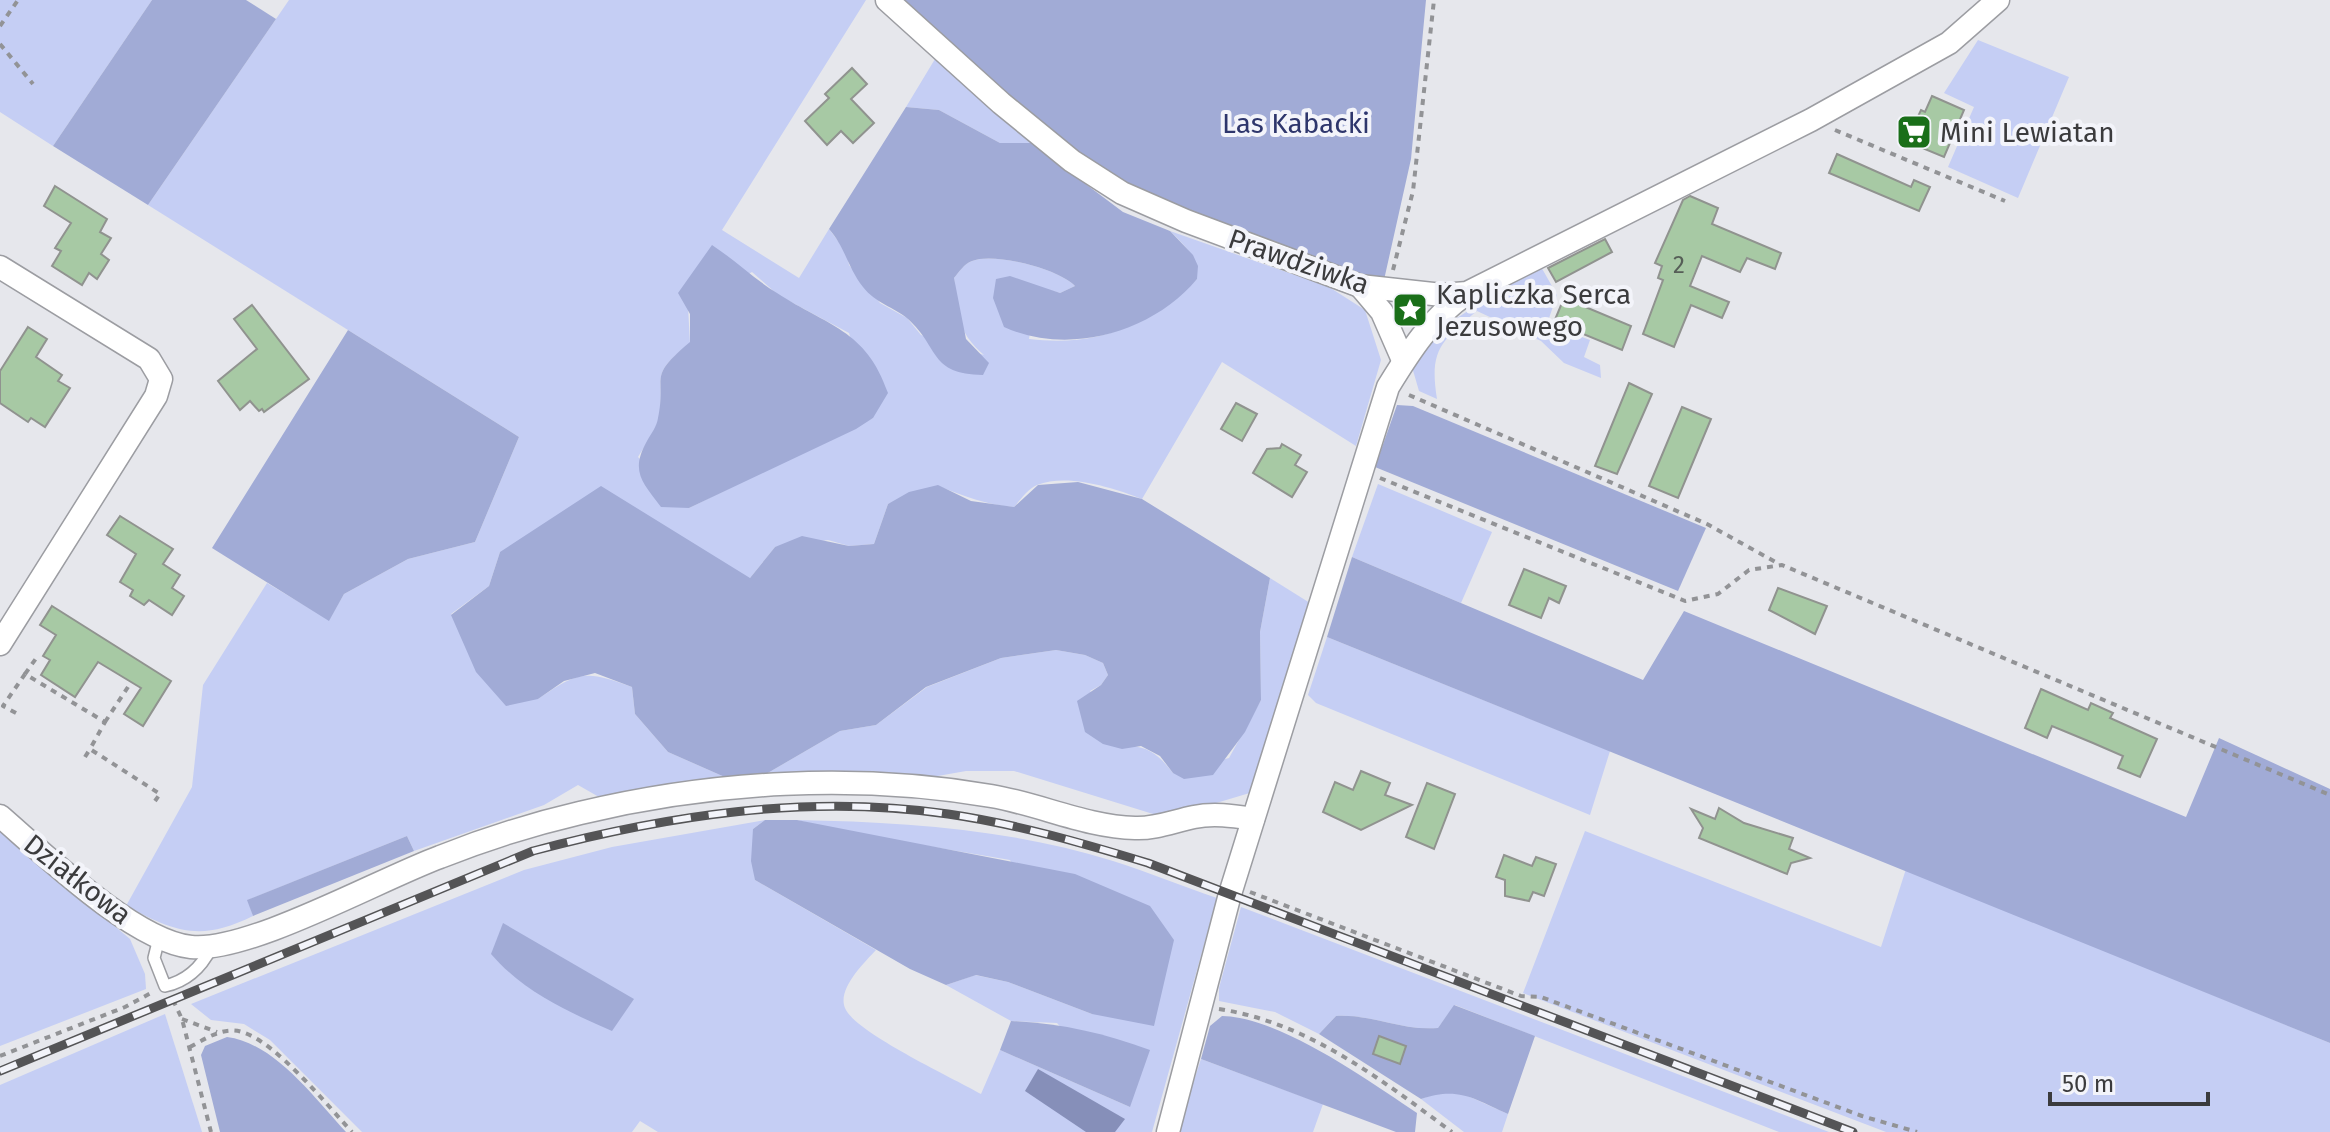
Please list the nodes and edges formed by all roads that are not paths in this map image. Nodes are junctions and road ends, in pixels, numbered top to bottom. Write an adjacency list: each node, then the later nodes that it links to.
1 (887, 0): 4 (street, Prawdziwka)
2 (1998, 0): 5 (street, Prawdziwka)
3 (0, 267): 7 (street)
4 (1360, 286): 5 (street, Prawdziwka); 6 (street)
5 (1467, 293): 6 (street)
6 (1403, 360): 9 (street)
7 (0, 644)
8 (0, 816): 10 (street, Działkowa)
9 (1253, 819): 11 (street); 12 (street)
10 (159, 938): 11 (street, Działkowa); 11 (lane)
11 (211, 948)
12 (1168, 1132)

